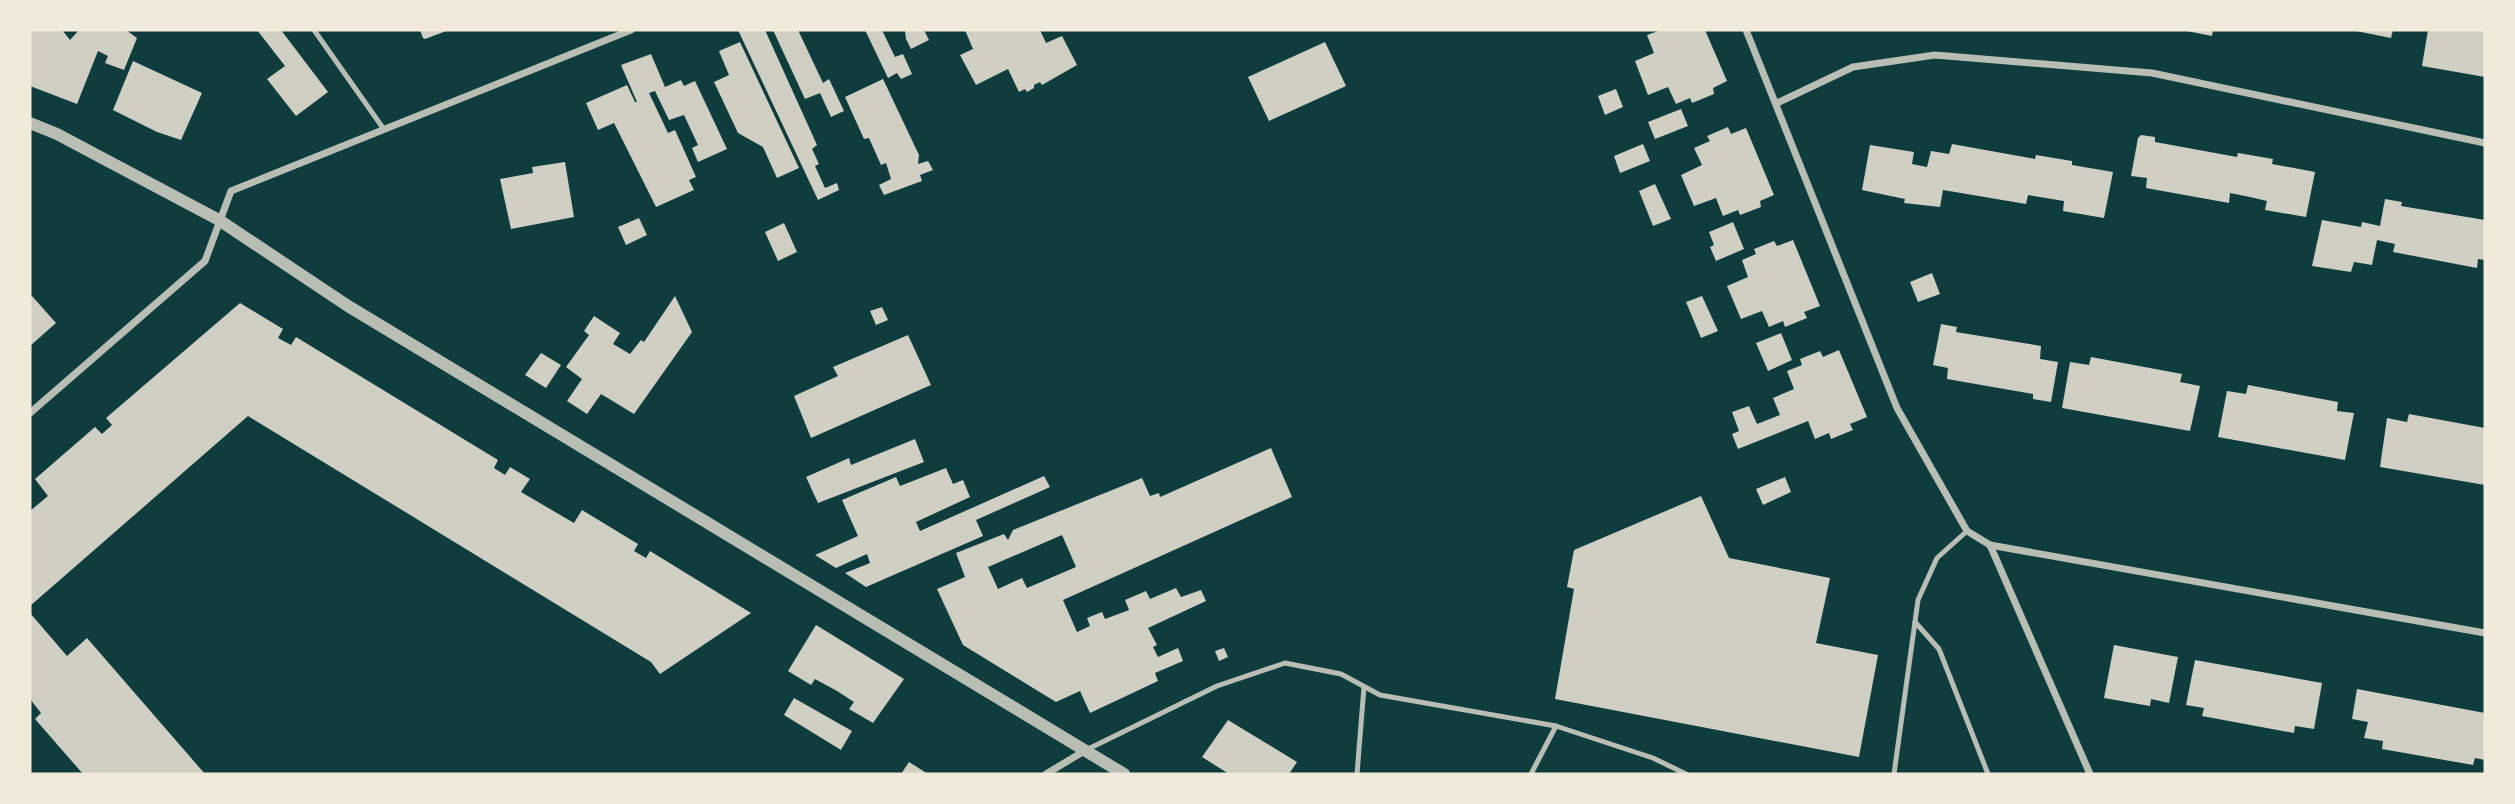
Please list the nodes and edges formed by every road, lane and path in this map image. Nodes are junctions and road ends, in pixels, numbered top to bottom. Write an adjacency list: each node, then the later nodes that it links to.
1 (314, 30): 6 (lane)
2 (631, 30): 6 (street)
3 (1746, 30): 4 (street)
4 (1777, 103): 7 (street); 10 (street)
5 (30, 123): 8 (street)
6 (383, 128): 8 (street)
7 (2485, 143)
8 (219, 220): 9 (street); 16 (street)
9 (30, 413)
10 (1967, 531): 11 (street); 12 (lane)
11 (1990, 545): 13 (street); 24 (street)
12 (1915, 622): 22 (lane); 23 (lane)
13 (2485, 633)
14 (1364, 687): 15 (lane); 16 (lane); 19 (lane)
15 (1556, 726): 20 (lane); 21 (lane)
16 (1086, 750): 17 (street); 18 (street)
17 (1046, 774)
18 (1124, 774)
19 (1357, 774)
20 (1531, 774)
21 (1686, 774)
22 (1894, 774)
23 (1988, 774)
24 (2090, 774)

